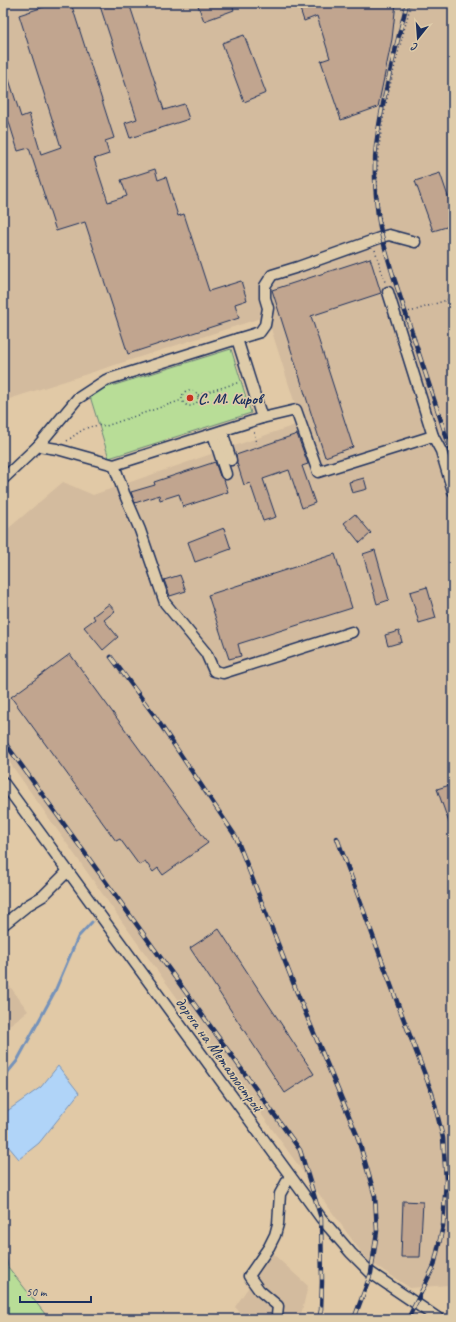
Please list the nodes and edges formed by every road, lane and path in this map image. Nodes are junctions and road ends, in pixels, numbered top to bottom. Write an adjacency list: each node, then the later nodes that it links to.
1 (411, 3): 2 (path)
2 (385, 236): 3 (street); 4 (street)
3 (371, 241): 5 (path); 8 (street)
4 (415, 242)
5 (388, 292): 7 (street)
6 (453, 298): 7 (path)
7 (393, 310): 15 (street)
8 (237, 339): 9 (street); 17 (street)
9 (250, 379): 10 (path); 12 (street)
10 (198, 395): 11 (path); 11 (path)
11 (182, 400): 18 (path)
12 (262, 418): 13 (street); 15 (street)
13 (251, 422): 14 (street); 16 (path)
14 (218, 432): 19 (street); 20 (street); 21 (street)
15 (433, 436): 23 (street)
16 (256, 444)
17 (38, 446): 18 (street); 22 (street)
18 (58, 449): 20 (street)
19 (231, 460)
20 (114, 466): 24 (street)
21 (226, 474)
22 (3, 479)
23 (453, 491)
24 (352, 632)
25 (3, 782): 26 (street, дорога на Металлострой)
26 (68, 872): 27 (street); 28 (street, дорога на Металлострой)
27 (3, 925)
28 (290, 1176): 29 (street); 30 (street, дорога на Металлострой)
29 (277, 1315)
30 (439, 1319)

